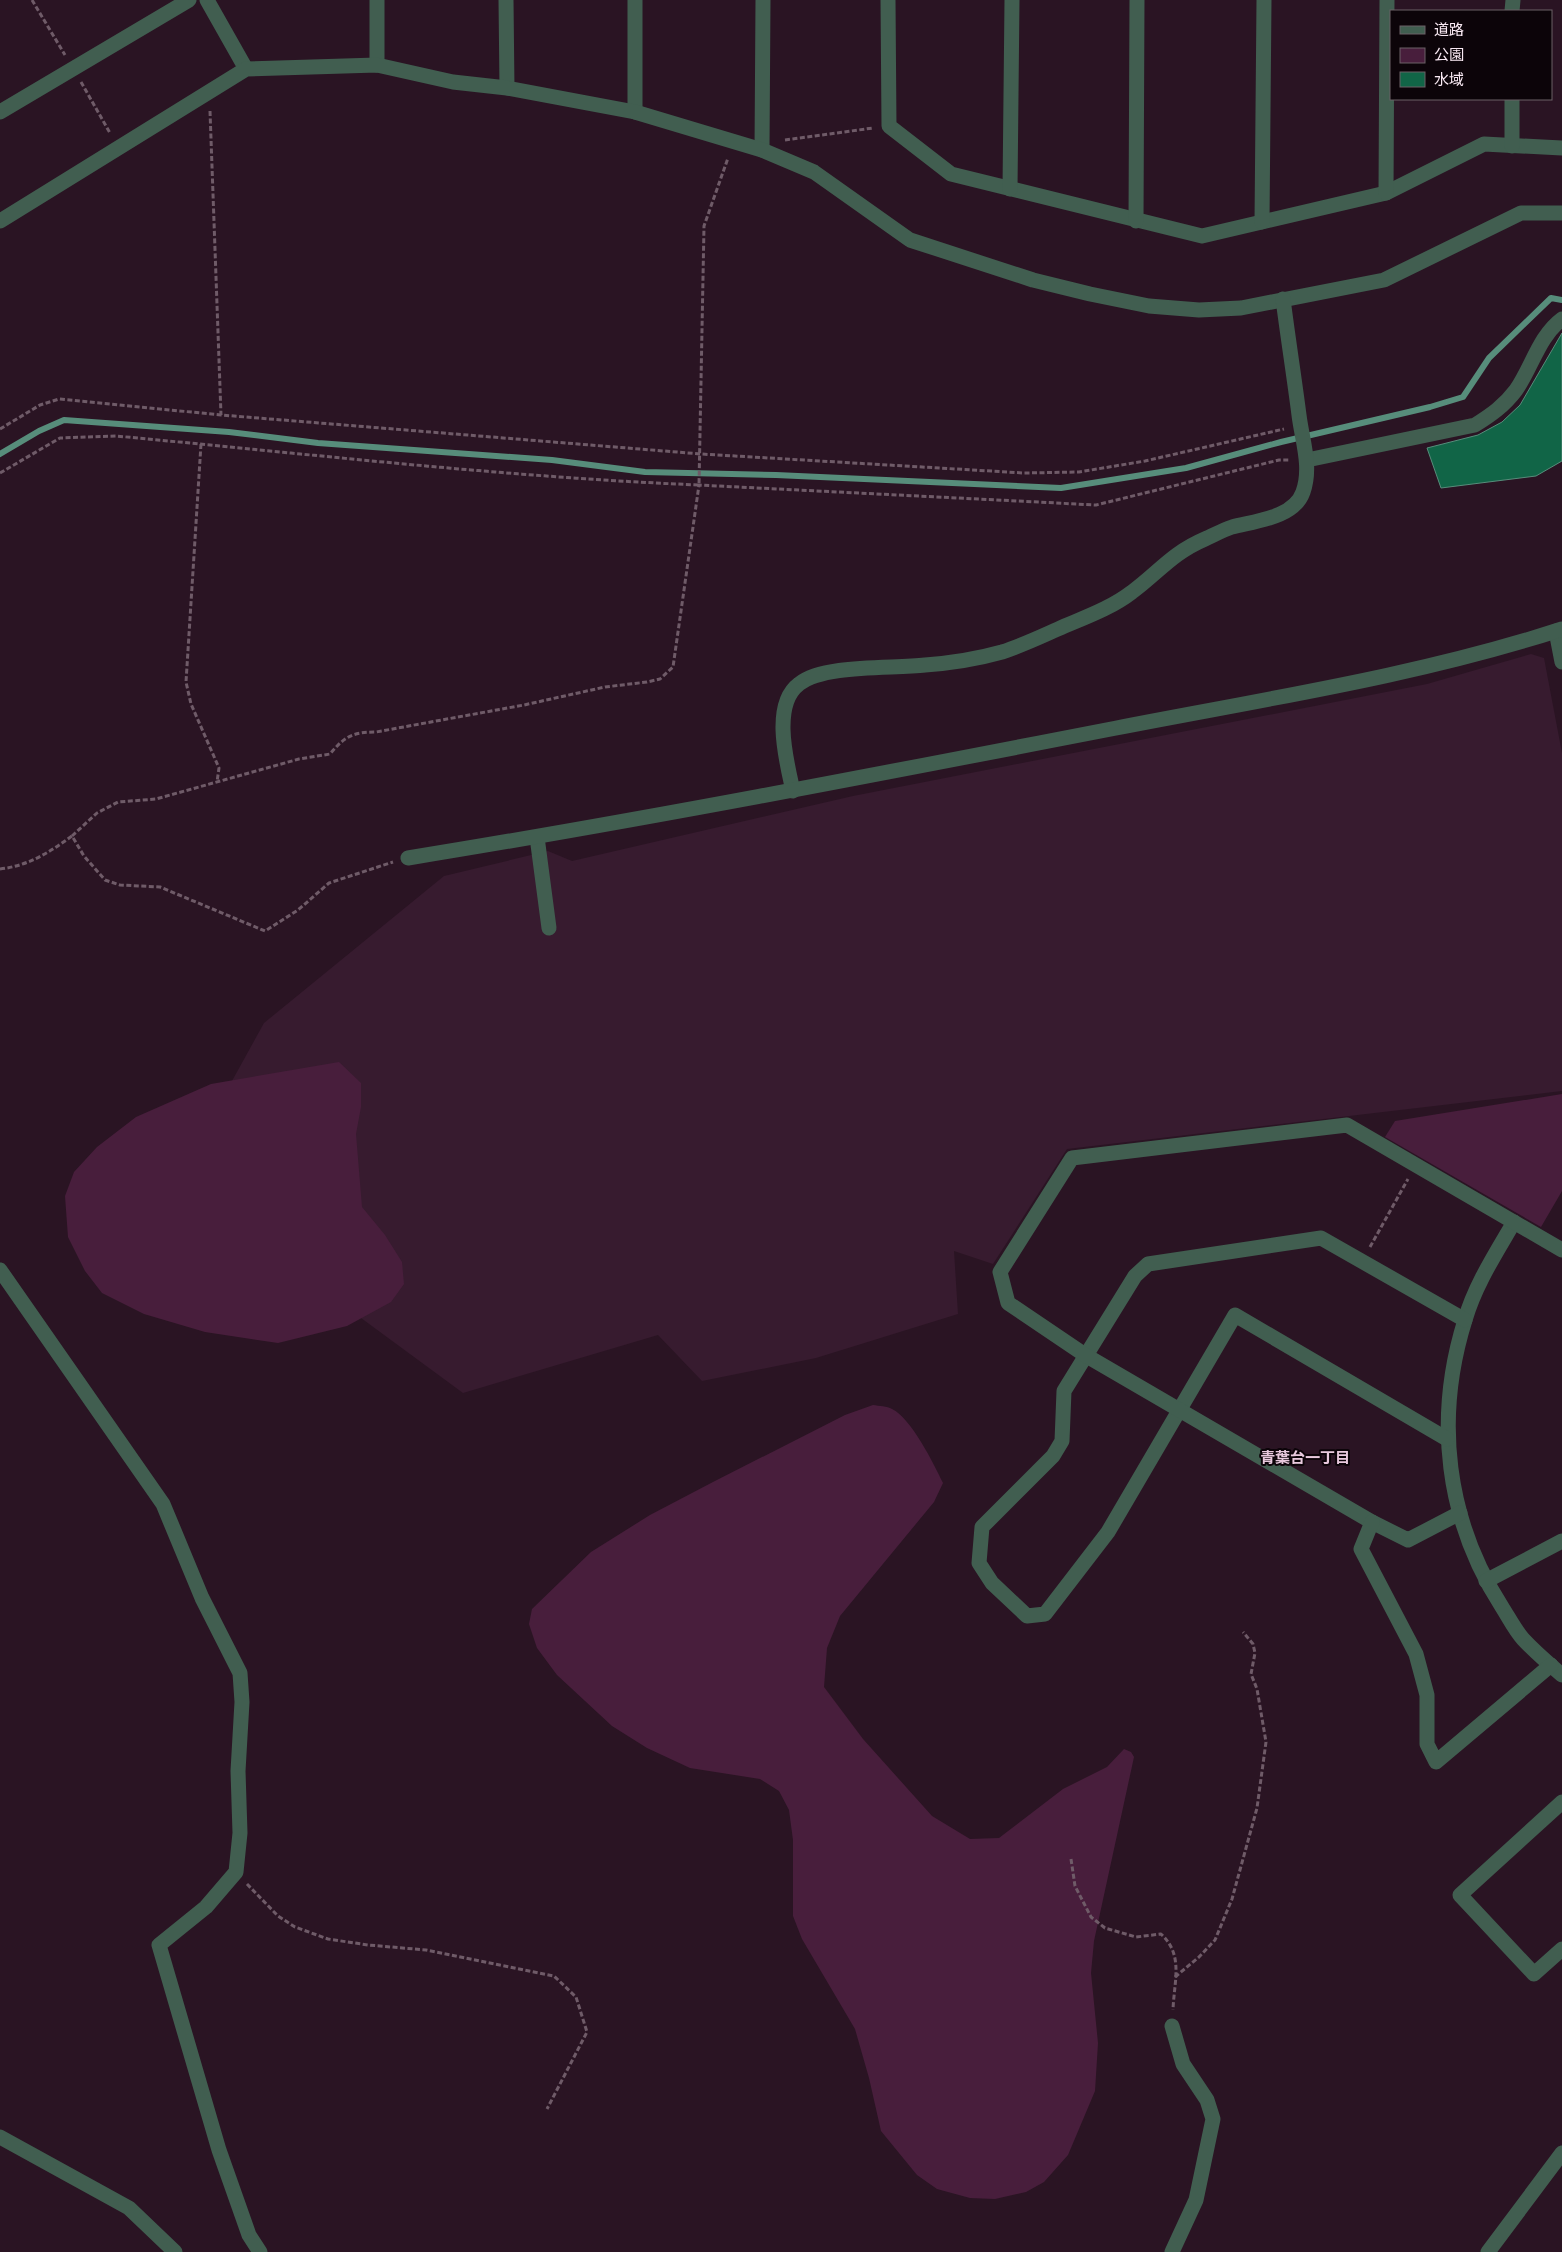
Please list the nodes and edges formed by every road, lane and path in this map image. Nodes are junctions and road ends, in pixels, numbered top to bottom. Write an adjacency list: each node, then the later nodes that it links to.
1 (188, 0): 17 (street)
2 (207, 0): 13 (street)
3 (378, 0): 12 (street)
4 (506, 0): 14 (street)
5 (635, 0): 18 (street)
6 (763, 0): 23 (street)
7 (888, 0): 19 (street)
8 (1012, 0): 24 (street)
9 (1137, 0): 28 (street)
10 (1264, 0): 29 (street)
11 (1387, 0): 25 (street)
12 (377, 65): 13 (street); 14 (street)
13 (246, 69): 15 (street)
14 (507, 88): 18 (street)
15 (204, 93): 27 (street); 32 (path)
16 (1512, 100): 21 (street)
17 (0, 112)
18 (635, 112): 20 (street)
19 (889, 126): 23 (path); 24 (street)
20 (734, 142): 23 (street); 36 (path)
21 (1512, 146): 22 (street); 25 (street)
22 (1562, 148)
23 (762, 150): 30 (street)
24 (1010, 189): 28 (street)
25 (1386, 194): 29 (street)
26 (1562, 213): 30 (street)
27 (0, 220)
28 (1136, 221): 29 (street)
29 (1262, 222)
30 (1283, 299): 33 (street)
31 (1562, 319): 37 (street)
32 (221, 415): 34 (path); 36 (path)
33 (1300, 425): 36 (path); 37 (street)
34 (0, 429)
35 (201, 444): 38 (path); 39 (path); 42 (path)
36 (701, 454): 39 (path)
37 (1307, 460): 39 (path); 43 (street)
38 (0, 473)
39 (699, 485): 42 (path)
40 (1559, 630): 41 (street); 43 (street)
41 (1562, 662)
42 (216, 782): 44 (path)
43 (793, 791): 45 (street)
44 (72, 836): 46 (path); 47 (path)
45 (538, 837): 46 (street); 48 (street)
46 (408, 858)
47 (0, 869)
48 (549, 928)
49 (1416, 1165): 50 (street); 52 (path); 55 (street)
50 (1514, 1222): 51 (street); 54 (street)
51 (1562, 1250)
52 (1362, 1261): 54 (street); 55 (street)
53 (0, 1270): 66 (street)
54 (1465, 1320): 57 (street)
55 (1085, 1355): 56 (street); 56 (street)
56 (1180, 1410): 57 (street); 59 (street)
57 (1447, 1439): 58 (street)
58 (1460, 1513): 59 (street); 61 (street)
59 (1372, 1522): 63 (street)
60 (1562, 1541): 61 (street)
61 (1486, 1581): 63 (street)
62 (1243, 1632): 68 (path)
63 (1556, 1670)
64 (1562, 1802): 67 (street)
65 (1071, 1859): 68 (path)
66 (236, 1872): 70 (path); 74 (street)
67 (1562, 1949)
68 (1175, 1977): 69 (path)
69 (1172, 2026): 75 (street)
70 (547, 2109)
71 (0, 2137): 73 (street)
72 (1562, 2153): 76 (street)
73 (175, 2252)
74 (260, 2252)
75 (1172, 2252)
76 (1488, 2252)

